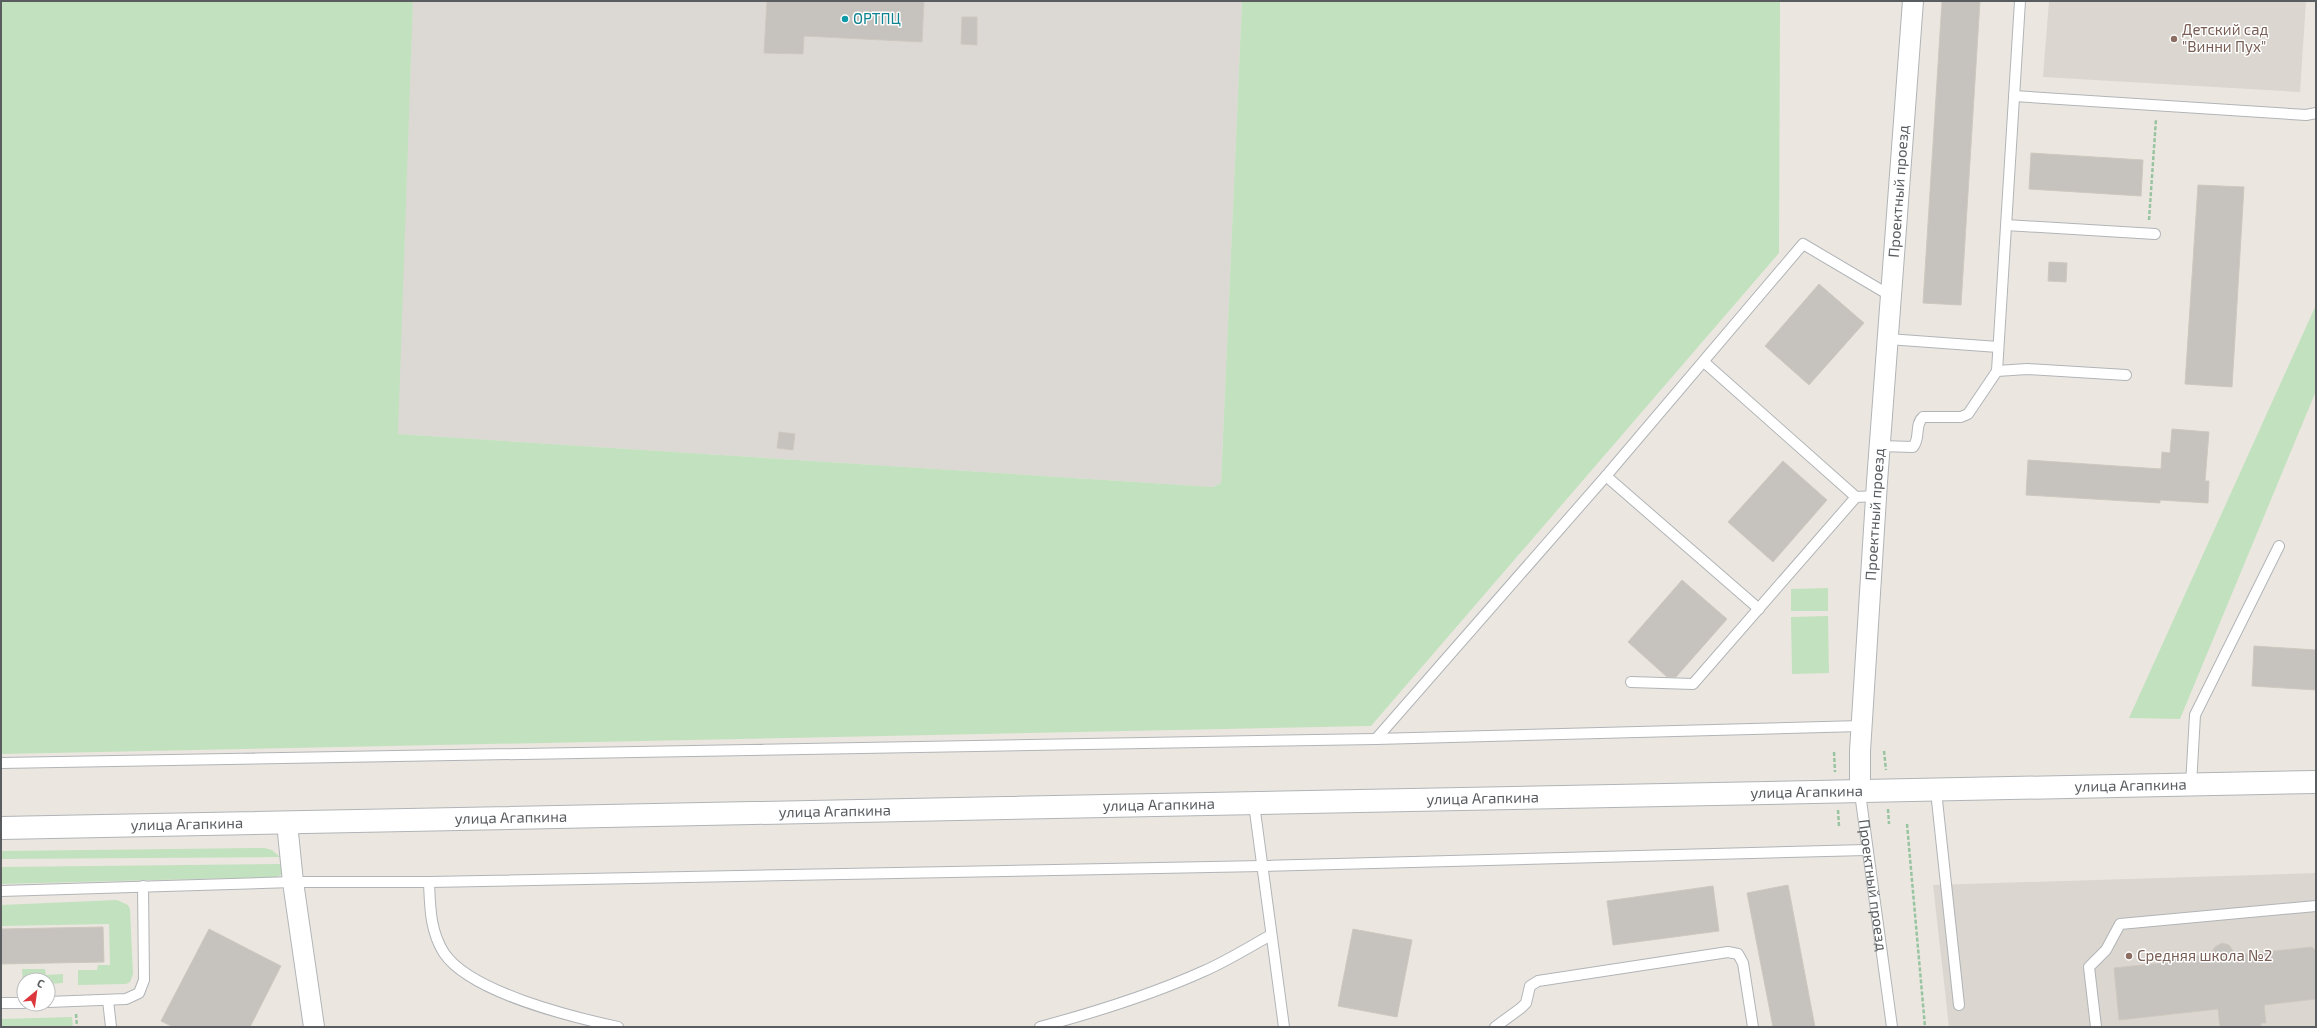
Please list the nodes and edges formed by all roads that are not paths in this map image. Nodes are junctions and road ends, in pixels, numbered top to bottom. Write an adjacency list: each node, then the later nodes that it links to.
1 (1913, 1): 7 (street, Проектный проезд)
2 (2020, 1): 3 (lane)
3 (2014, 96): 4 (lane); 5 (lane)
4 (2316, 113)
5 (2006, 225): 6 (lane); 9 (lane)
6 (2152, 234)
7 (1891, 296): 8 (street, Проектный проезд); 10 (lane)
8 (1888, 340): 9 (lane); 13 (street, Проектный проезд)
9 (1998, 347): 11 (lane)
10 (1704, 362): 14 (lane); 16 (lane)
11 (1997, 372): 12 (lane); 13 (lane)
12 (2126, 375)
13 (1880, 446): 15 (street, Проектный проезд)
14 (1606, 476): 18 (lane); 21 (lane)
15 (1876, 496): 16 (lane); 20 (street, Проектный проезд)
16 (1856, 497): 18 (lane)
17 (2279, 546): 24 (lane)
18 (1759, 609): 19 (lane)
19 (1631, 682)
20 (1862, 726): 21 (lane); 26 (street, Проектный проезд)
21 (1376, 739): 22 (lane)
22 (1, 763)
23 (2316, 782): 24 (main road, улица Агапкина)
24 (2191, 784): 25 (main road, улица Агапкина)
25 (1936, 791): 26 (main road, улица Агапкина); 42 (lane)
26 (1860, 793): 27 (main road, улица Агапкина); 30 (lane, Проектный проезд)
27 (1254, 804): 28 (main road, улица Агапкина); 31 (lane)
28 (287, 823): 29 (main road, улица Агапкина); 32 (street)
29 (1, 828)
30 (1866, 850): 31 (lane); 50 (lane, Проектный проезд)
31 (1262, 866): 33 (lane); 37 (lane)
32 (293, 882): 33 (lane); 34 (lane); 44 (street)
33 (429, 882): 45 (lane)
34 (143, 886): 35 (lane); 38 (lane)
35 (1, 891)
36 (2316, 906): 51 (lane)
37 (1271, 935): 46 (lane); 47 (lane)
38 (108, 1000): 39 (lane); 43 (lane)
39 (56, 1002)
40 (16, 1003): 41 (lane)
41 (1, 1004)
42 (1959, 1005)
43 (111, 1027)
44 (314, 1027)
45 (618, 1027)
46 (1040, 1027)
47 (1284, 1027)
48 (1495, 1027): 49 (lane)
49 (1753, 1027)
50 (1892, 1027)
51 (2096, 1027)

